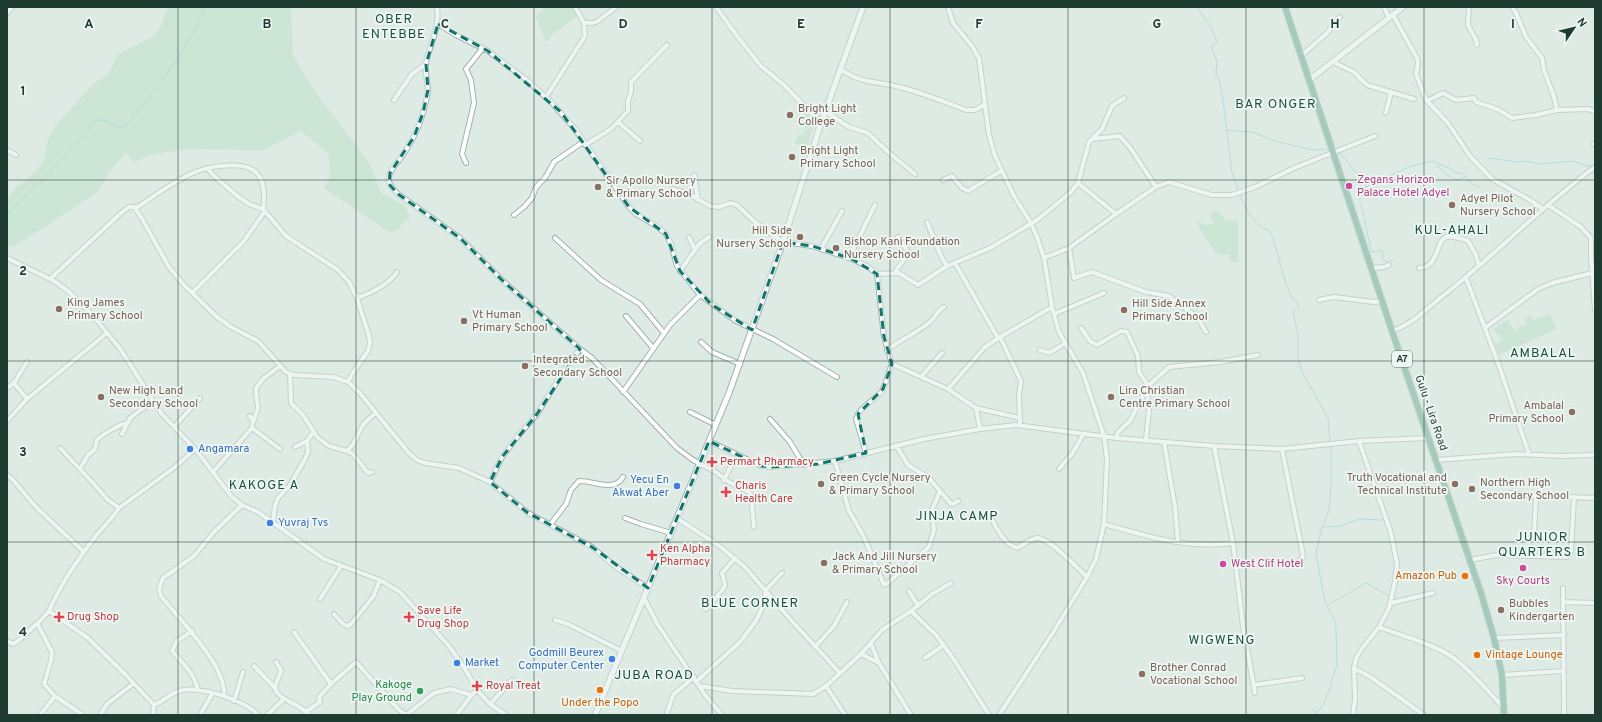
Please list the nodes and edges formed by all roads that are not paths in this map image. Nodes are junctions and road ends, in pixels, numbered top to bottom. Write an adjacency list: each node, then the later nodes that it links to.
1 (12, 7): 13 (street)
2 (437, 7): 17 (street)
3 (575, 7): 16 (street)
4 (616, 7): 16 (street)
5 (716, 7): 38 (street)
6 (863, 7): 24 (street)
7 (948, 7): 32 (street)
8 (1285, 7): 21 (main road, Gulu - Lira Road / A7)
9 (1384, 7): 15 (street)
10 (1403, 7): 15 (street)
11 (1469, 7): 19 (street)
12 (1512, 7): 33 (street)
13 (7, 13)
14 (1340, 16): 21 (street)
15 (1391, 16): 22 (street); 31 (street)
16 (584, 23): 27 (street)
17 (438, 24): 20 (street); 23 (street)
18 (667, 45): 37 (street)
19 (1477, 45)
20 (483, 48): 27 (street); 46 (street)
21 (1300, 56): 25 (main road, Gulu - Lira Road / A7)
22 (1333, 62): 25 (street); 26 (street)
23 (426, 64): 30 (street); 114 (street)
24 (840, 69): 32 (street); 34 (street)
25 (1309, 80): 44 (main road, Gulu - Lira Road / A7)
26 (1391, 92): 29 (street); 36 (street)
27 (546, 97): 42 (street)
28 (1124, 98): 40 (street)
29 (1414, 99)
30 (394, 100)
31 (1427, 101): 33 (street); 60 (street)
32 (984, 105): 49 (street)
33 (1557, 110): 35 (street)
34 (826, 112): 38 (street); 50 (street)
35 (1595, 112)
36 (1386, 114)
37 (618, 122): 41 (street); 42 (street)
38 (821, 123): 72 (street)
39 (1375, 136): 44 (street)
40 (1092, 139): 53 (street); 54 (street)
41 (640, 141)
42 (584, 144): 63 (street); 85 (street)
43 (7, 150): 45 (street)
44 (1333, 153): 54 (street); 83 (main road, Gulu - Lira Road / A7)
45 (16, 155)
46 (466, 163)
47 (1595, 167): 58 (street)
48 (207, 168): 59 (street); 61 (street); 61 (street)
49 (1001, 172): 52 (street); 66 (street)
50 (915, 174)
51 (694, 175): 56 (street)
52 (943, 180)
53 (1078, 183): 64 (street); 66 (street)
54 (1156, 187): 64 (street)
55 (672, 189): 56 (street)
56 (698, 200): 72 (street)
57 (876, 205): 77 (street)
58 (1548, 205): 60 (street); 71 (street)
59 (136, 208): 91 (street); 92 (street)
60 (1543, 209): 82 (street)
61 (264, 210): 92 (street); 95 (street)
62 (842, 211): 74 (street)
63 (514, 214)
64 (1116, 214): 73 (street)
65 (927, 222): 80 (street)
66 (1031, 223): 78 (street); 79 (street)
67 (709, 237): 75 (street)
68 (898, 237): 87 (street)
69 (555, 238): 109 (street)
70 (689, 238): 75 (street)
71 (1593, 239): 88 (street)
72 (783, 242): 74 (street); 105 (street)
73 (1069, 248): 78 (street); 107 (street)
74 (821, 249): 77 (street)
75 (695, 250): 85 (street)
76 (7, 258): 91 (street)
77 (849, 258): 89 (street)
78 (1044, 258): 99 (street)
79 (955, 263): 80 (street); 110 (street)
80 (947, 266): 87 (street)
81 (1388, 266): 83 (street)
82 (1479, 266): 84 (street); 90 (street)
83 (1372, 268): 97 (main road, Gulu - Lira Road / A7)
84 (1419, 268)
85 (680, 271): 94 (street)
86 (397, 272): 95 (street)
87 (894, 272): 89 (street)
88 (1592, 273): 100 (street); 104 (street)
89 (877, 274): 115 (street)
90 (1466, 278): 104 (street); 106 (street)
91 (50, 279): 108 (street)
92 (192, 293): 122 (street)
93 (1104, 293): 101 (street)
94 (700, 296): 105 (street); 109 (street)
95 (357, 298): 126 (street)
96 (1319, 300): 97 (street)
97 (1382, 301): 106 (main road, Gulu - Lira Road / A7)
98 (944, 307): 115 (street)
99 (1052, 307): 101 (street); 110 (street)
100 (1595, 309)
101 (1054, 314): 112 (street)
102 (626, 316): 113 (street)
103 (1081, 328): 129 (street)
104 (1485, 328): 171 (street)
105 (752, 330): 120 (street); 124 (street)
106 (1392, 331): 154 (main road, Gulu - Lira Road / A7)
107 (1206, 332)
108 (107, 333): 133 (street); 134 (street)
109 (664, 333): 113 (street)
110 (999, 337): 130 (street); 139 (street)
111 (700, 342): 120 (street)
112 (1066, 343): 116 (street); 152 (street)
113 (653, 348): 131 (street)
114 (580, 349): 131 (street); 185 (street)
115 (887, 350): 121 (street)
116 (1040, 350)
117 (942, 353): 125 (street)
118 (1258, 355): 129 (street)
119 (27, 362): 127 (street)
120 (740, 364): 144 (street)
121 (892, 364): 125 (street); 169 (street)
122 (280, 366): 123 (street); 142 (street)
123 (290, 374): 126 (street); 149 (street)
124 (837, 377)
125 (921, 377): 130 (street)
126 (348, 382): 137 (street)
127 (14, 383): 128 (street); 133 (street)
128 (7, 388)
129 (1148, 388): 153 (street); 155 (street)
130 (948, 389): 135 (street)
131 (623, 392): 175 (street)
132 (200, 398): 146 (street)
133 (27, 399): 141 (street)
134 (153, 401): 143 (street); 146 (street)
135 (976, 408): 139 (street); 148 (street)
136 (690, 412): 144 (street)
137 (376, 413): 161 (street); 185 (street)
138 (250, 416): 142 (street)
139 (1020, 418): 145 (street)
140 (770, 419): 176 (street)
141 (7, 421)
142 (253, 422): 147 (street)
143 (128, 423): 150 (street); 178 (street)
144 (716, 425): 157 (street)
145 (1020, 426): 148 (street); 151 (street)
146 (174, 427): 165 (street)
147 (252, 428): 166 (street); 180 (street)
148 (980, 429): 160 (street)
149 (313, 433): 156 (street); 168 (street)
150 (122, 434)
151 (1083, 435): 152 (street); 179 (street)
152 (1104, 436): 153 (street); 198 (street)
153 (1116, 438): 155 (street)
154 (1429, 438): 158 (street); 173 (main road, Gulu - Lira Road / A7)
155 (1146, 440): 159 (street)
156 (307, 441): 163 (street); 197 (street)
157 (709, 441): 175 (street); 176 (street)
158 (1359, 441): 167 (street); 223 (street)
159 (1164, 442): 162 (street); 203 (street)
160 (896, 445): 169 (street); 186 (street)
161 (354, 446): 168 (street); 170 (street)
162 (1214, 446): 167 (street); 204 (street)
163 (295, 447)
164 (60, 448): 178 (street)
165 (195, 449): 180 (street); 193 (street)
166 (280, 449)
167 (1282, 449): 209 (street)
168 (347, 451): 170 (street)
169 (866, 453): 174 (street)
170 (353, 454): 181 (street)
171 (1529, 454): 172 (street); 173 (street)
172 (1595, 455)
173 (1436, 460): 207 (main road, Gulu - Lira Road / A7)
174 (835, 461): 176 (street); 186 (street)
175 (700, 464): 184 (street); 195 (street)
176 (804, 465)
177 (731, 466): 184 (street)
178 (80, 469): 193 (street)
179 (1059, 469)
180 (213, 472): 192 (street)
181 (372, 472)
182 (7, 474): 205 (street)
183 (623, 477): 199 (street)
184 (724, 480): 200 (street)
185 (490, 482): 199 (street)
186 (940, 491): 191 (street)
187 (1510, 493): 188 (street)
188 (1536, 496): 189 (street); 202 (street)
189 (1574, 497): 190 (street); 207 (street)
190 (1595, 498)
191 (958, 501)
192 (242, 505): 197 (street); 233 (street)
193 (119, 508): 205 (street)
194 (625, 518): 201 (street)
195 (678, 519): 201 (street); 206 (street)
196 (993, 521): 211 (street)
197 (273, 523): 208 (street)
198 (1104, 524): 203 (street); 211 (street)
199 (550, 525): 214 (street)
200 (754, 527)
201 (672, 533): 214 (street)
202 (1534, 534)
203 (1178, 542): 204 (street)
204 (1233, 543): 257 (street)
205 (84, 552): 227 (street)
206 (734, 558): 216 (street); 226 (street)
207 (1469, 560): 236 (main road, Gulu - Lira Road / A7)
208 (341, 566): 212 (street); 220 (street)
209 (1282, 566)
210 (782, 573): 216 (street)
211 (1087, 577): 290 (street)
212 (380, 580): 229 (street); 262 (street)
213 (952, 583): 225 (street)
214 (648, 588): 219 (street)
215 (1564, 588): 222 (street)
216 (766, 590): 240 (street); 253 (street)
217 (908, 591): 225 (street)
218 (1433, 593): 223 (street)
219 (644, 598): 241 (street); 253 (street)
220 (320, 599)
221 (847, 602): 240 (street)
222 (1564, 602): 224 (street); 235 (street)
223 (1391, 603): 232 (street)
224 (1595, 603)
225 (918, 606): 228 (street)
226 (706, 609)
227 (49, 611): 231 (street); 255 (street)
228 (911, 611): 238 (street); 239 (street)
229 (334, 614)
230 (555, 620): 241 (street)
231 (37, 623): 237 (street); 266 (street)
232 (1379, 627): 247 (street); 272 (street)
233 (192, 631): 261 (street); 267 (street)
234 (294, 632): 256 (street)
235 (1564, 635): 236 (street); 248 (street)
236 (1494, 638): 251 (main road, Gulu - Lira Road / A7)
237 (7, 641)
238 (871, 644): 242 (street); 245 (street)
239 (944, 645): 243 (street); 289 (street)
240 (816, 647): 250 (street)
241 (622, 651): 285 (street)
242 (861, 654): 245 (street); 250 (street)
243 (925, 658)
244 (276, 662): 260 (street)
245 (879, 663): 288 (street)
246 (254, 666): 260 (street)
247 (1354, 668): 291 (street); 292 (street)
248 (1563, 671): 251 (street); 293 (street)
249 (243, 672): 269 (street)
250 (840, 673): 259 (street)
251 (1502, 675): 272 (main road, Gulu - Lira Road / A7)
252 (1302, 678): 257 (street)
253 (695, 679): 258 (street); 274 (street)
254 (512, 680): 270 (street)
255 (133, 684): 271 (street); 277 (street)
256 (331, 684): 273 (street); 282 (street)
257 (1254, 685): 264 (street)
258 (700, 686): 259 (street); 286 (street)
259 (826, 686): 287 (street)
260 (275, 688): 268 (street)
261 (198, 690): 263 (street); 271 (street)
262 (477, 690): 265 (street); 270 (street)
263 (212, 694): 267 (street); 279 (street)
264 (1255, 694)
265 (471, 695): 282 (street); 283 (street)
266 (55, 696): 275 (street); 276 (street)
267 (224, 696): 269 (street)
268 (284, 699): 273 (street); 281 (street)
269 (234, 701): 280 (street)
270 (490, 704): 284 (street)
271 (154, 705): 278 (street)
272 (1504, 712)
273 (308, 713)
274 (667, 713)
275 (40, 715)
276 (83, 715)
277 (100, 715)
278 (153, 715)
279 (200, 715)
280 (258, 715)
281 (268, 715)
282 (406, 715)
283 (456, 715)
284 (506, 715)
285 (595, 715)
286 (722, 715)
287 (845, 715)
288 (912, 715)
289 (989, 715)
290 (999, 715)
291 (1353, 715)
292 (1424, 715)
293 (1564, 715)

